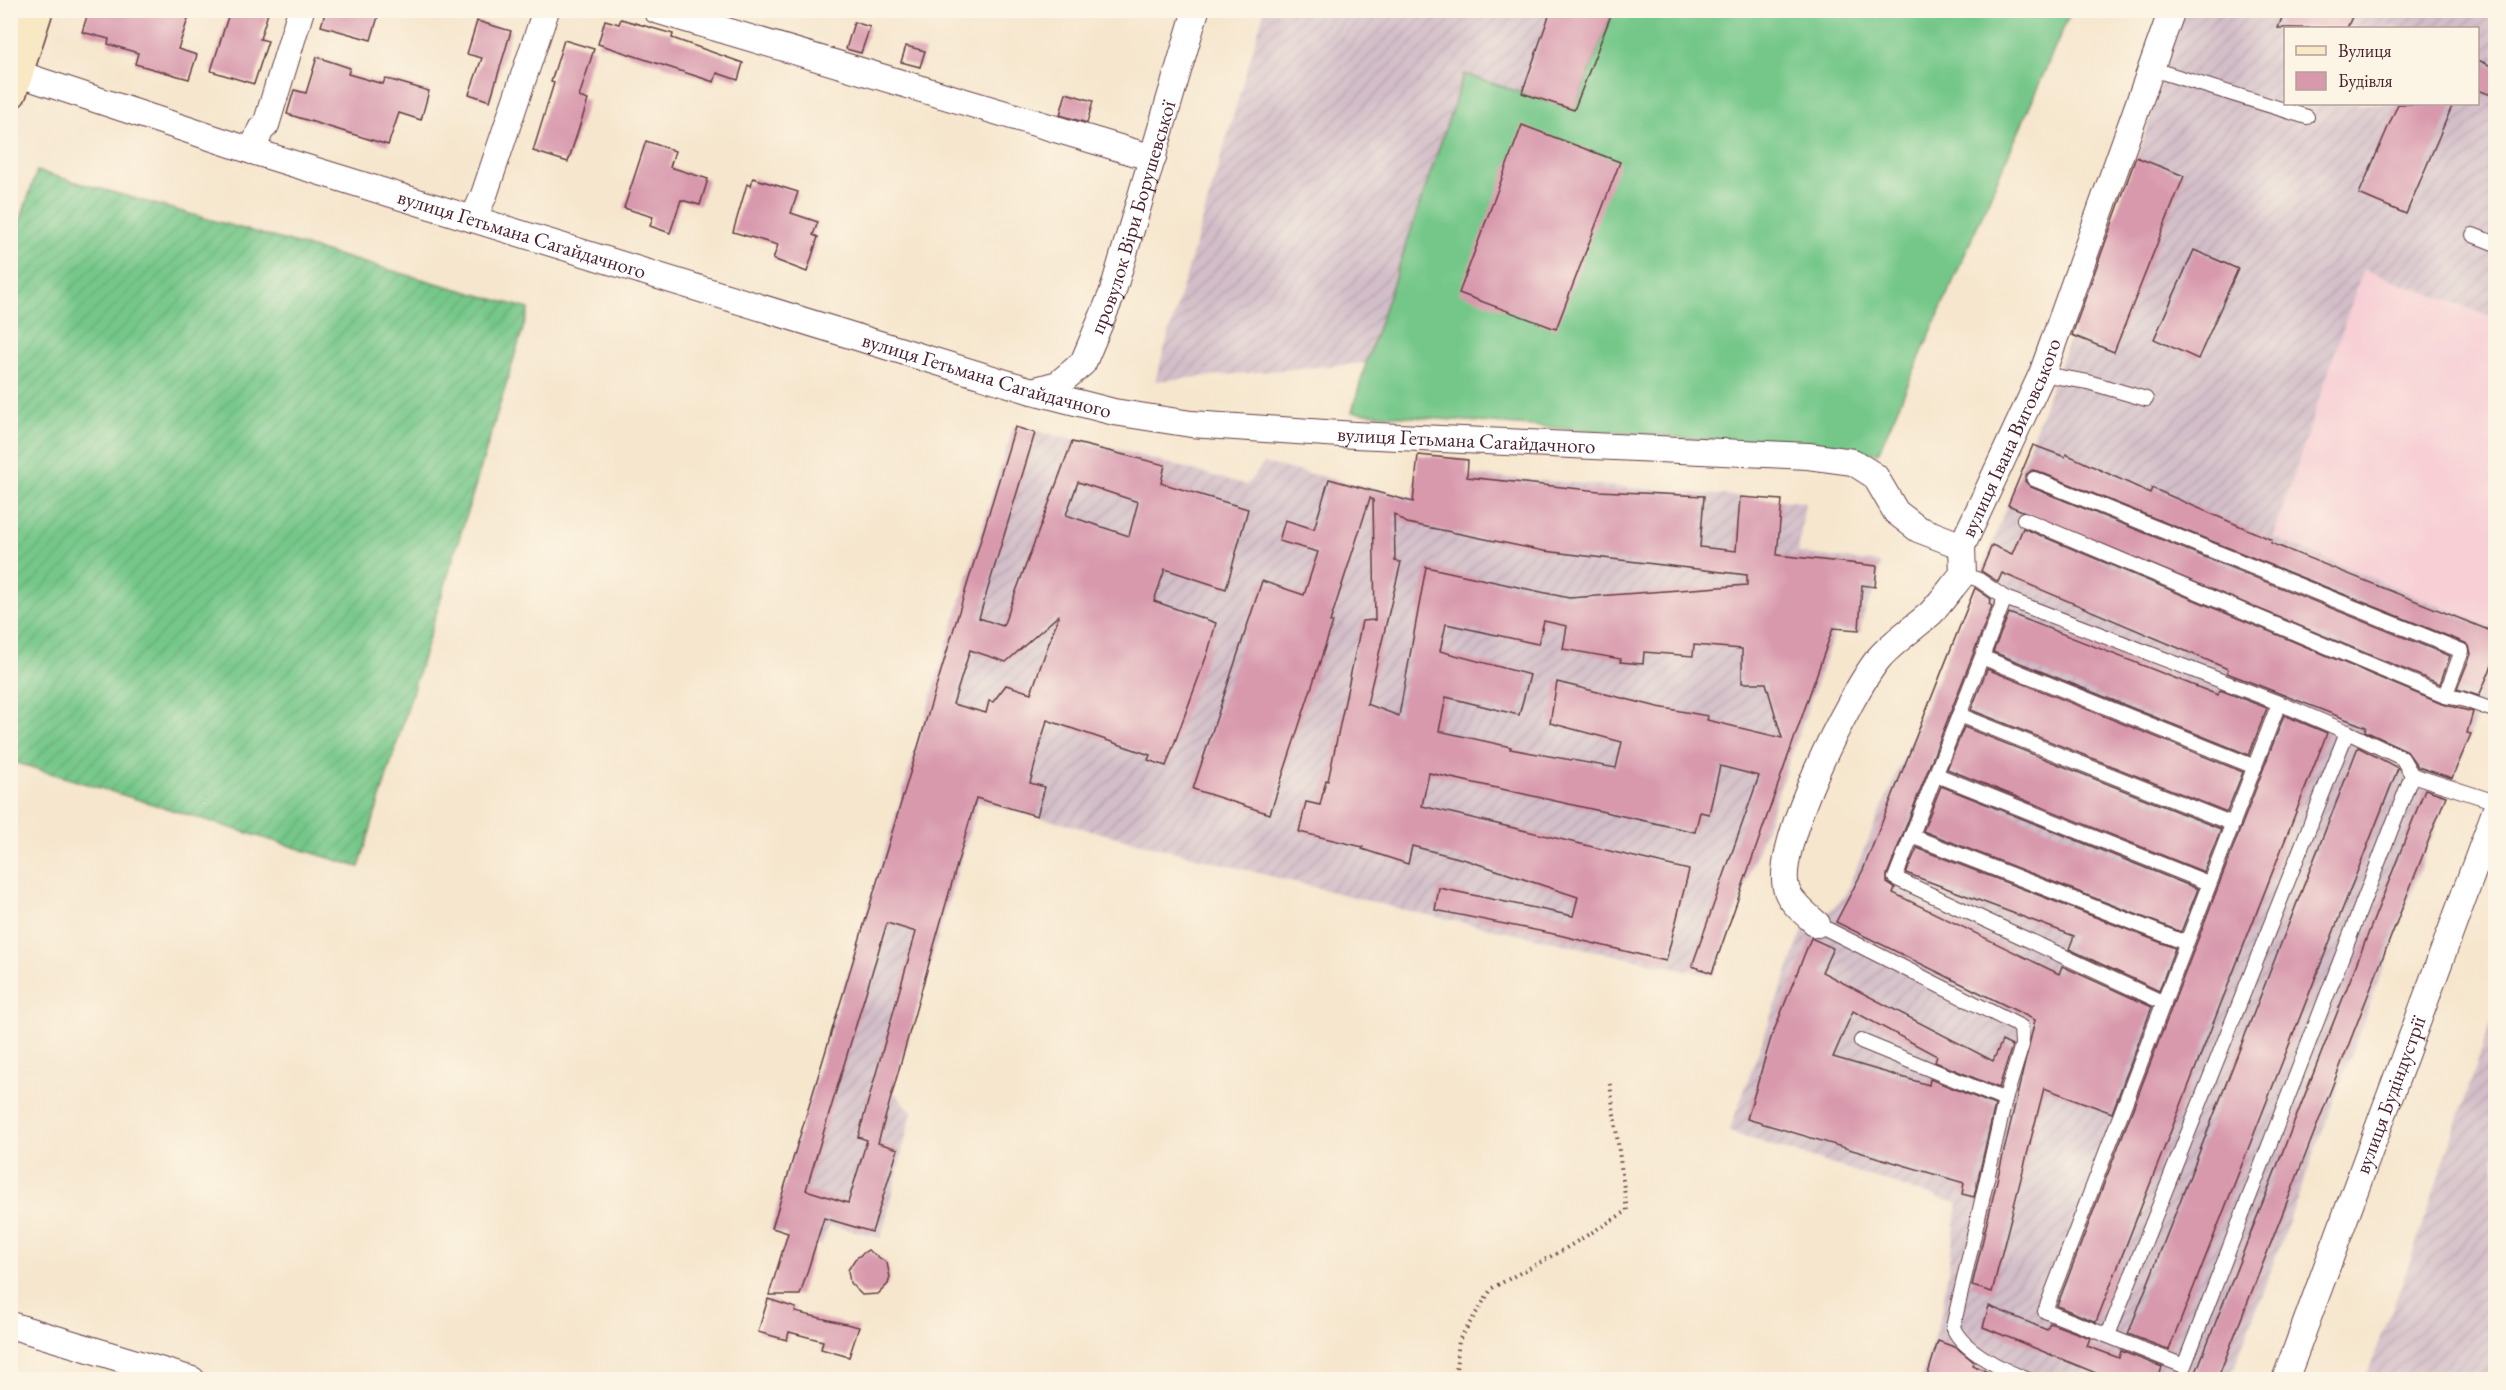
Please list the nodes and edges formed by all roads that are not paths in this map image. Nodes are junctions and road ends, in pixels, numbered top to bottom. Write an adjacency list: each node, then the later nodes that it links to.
1 (36, 10): 8 (main road)
2 (301, 10): 10 (street)
3 (546, 10): 12 (street)
4 (656, 10): 11 (street)
5 (1196, 10): 11 (street, провулок Віри Борушевської)
6 (2172, 10): 7 (street, вулиця Івана Виговського)
7 (2152, 69): 9 (lane); 15 (street, вулиця Івана Виговського)
8 (14, 82): 10 (street, вулиця Гетьмана Сагайдачного)
9 (2307, 117)
10 (252, 151): 12 (street, вулиця Гетьмана Сагайдачного)
11 (1153, 158): 16 (street, провулок Віри Борушевської)
12 (473, 219): 16 (street, вулиця Гетьмана Сагайдачного)
13 (2473, 235): 14 (lane)
14 (2496, 244)
15 (2042, 374): 17 (lane); 20 (street, вулиця Івана Виговського)
16 (1032, 391): 20 (street, вулиця Гетьмана Сагайдачного)
17 (2146, 399)
18 (2034, 479): 24 (lane)
19 (2024, 519): 24 (lane)
20 (1962, 546): 21 (street, вулиця Івана Виговського)
21 (1963, 574): 22 (lane); 37 (street)
22 (2006, 598): 23 (lane); 25 (lane)
23 (1984, 658): 27 (lane); 29 (lane)
24 (2445, 696): 26 (lane)
25 (2279, 703): 28 (lane); 29 (lane)
26 (2496, 711)
27 (1959, 715): 30 (lane); 34 (lane)
28 (2347, 732): 31 (lane); 43 (lane)
29 (2255, 766): 34 (lane)
30 (1937, 775): 35 (lane); 36 (lane)
31 (2412, 775): 32 (lane); 43 (lane)
32 (2496, 802)
33 (2496, 809): 47 (street, вулиця Будіндустрії)
34 (2233, 824): 36 (lane)
35 (1911, 836): 38 (lane); 39 (lane)
36 (2208, 883): 38 (lane)
37 (1817, 924): 41 (lane)
38 (2186, 943): 39 (lane)
39 (2164, 1003): 43 (lane)
40 (1861, 1041): 41 (lane)
41 (2005, 1100): 44 (lane)
42 (10, 1325): 45 (street)
43 (2108, 1335)
44 (2010, 1376): 46 (lane)
45 (192, 1380)
46 (2030, 1380)
47 (2285, 1380)

